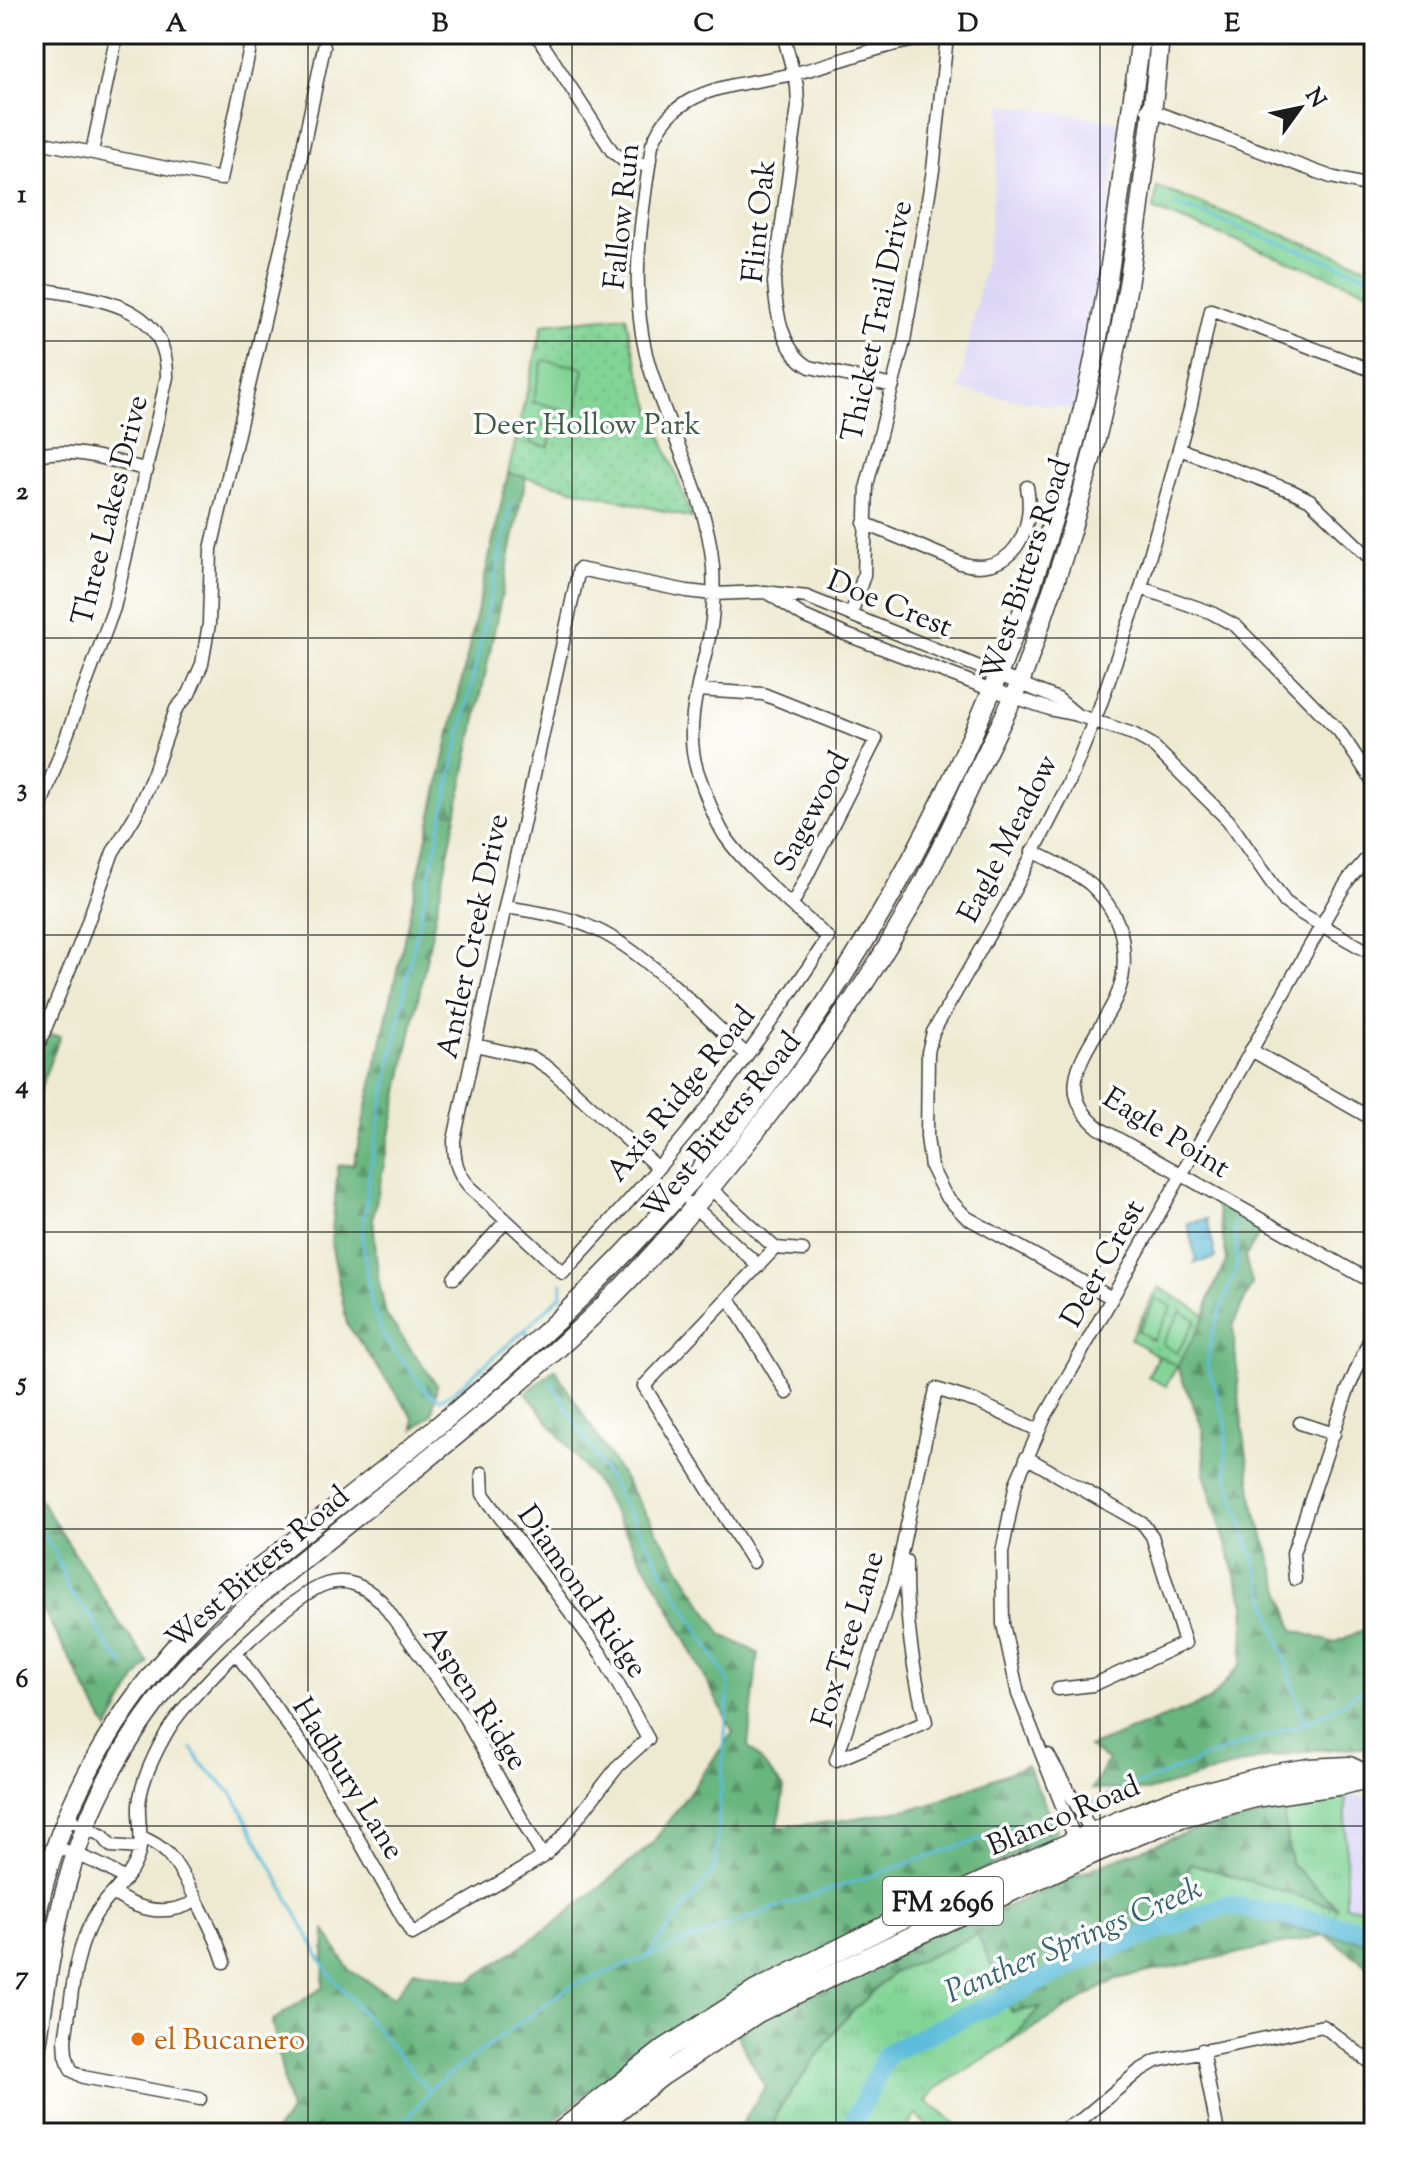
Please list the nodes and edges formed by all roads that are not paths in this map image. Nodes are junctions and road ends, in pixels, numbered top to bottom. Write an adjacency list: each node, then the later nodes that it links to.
1 (117, 34): 12 (street)
2 (253, 34): 12 (street)
3 (536, 34): 13 (street)
4 (783, 34): 9 (street, Flint Oak)
5 (1141, 34): 10 (main road, West Bitters Road)
6 (1160, 34): 10 (main road, West Bitters Road)
7 (947, 36): 9 (street, Fallow Run); 17 (street, Thicket Trail Drive)
8 (324, 47): 45 (street)
9 (794, 74): 13 (street, Fallow Run); 17 (street, Flint Oak)
10 (1143, 109): 14 (street); 29 (main road, West Bitters Road); 31 (main road, West Bitters Road)
11 (34, 141): 12 (street)
12 (92, 152)
13 (649, 166): 27 (street, Fallow Run)
14 (1374, 187)
15 (34, 288): 20 (street, Three Lakes Drive)
16 (1374, 371): 18 (street, Eagle Meadow)
17 (893, 386): 22 (street, Thicket Trail Drive)
18 (1179, 449): 23 (street); 25 (street, Eagle Meadow)
19 (34, 456): 20 (street)
20 (147, 470): 34 (street, Three Lakes Drive)
21 (1027, 487): 22 (street)
22 (864, 523): 28 (street, Thicket Trail Drive)
23 (1374, 562)
24 (579, 569): 27 (street, Doe Crest); 38 (street, Antler Creek Drive)
25 (1141, 588): 32 (street, Eagle Meadow); 33 (street)
26 (765, 592): 27 (street, Doe Crest); 28 (street, Doe Crest); 29 (street, Doe Crest)
27 (713, 594): 30 (street, Fallow Run)
28 (851, 615): 29 (street, Doe Crest)
29 (995, 682): 31 (street, Doe Crest); 48 (main road, West Bitters Road)
30 (697, 690): 37 (street, Fallow Run); 37 (street, Sagewood)
31 (1016, 690): 32 (street, Doe Crest); 50 (main road, West Bitters Road)
32 (1093, 720): 36 (street, Eagle Meadow); 39 (street, Doe Crest)
33 (1374, 783)
34 (34, 824)
35 (1374, 850): 39 (street, Deer Crest)
36 (1032, 851): 49 (street, Eagle Point); 63 (street, Eagle Meadow)
37 (792, 905): 40 (street, Fallow Run)
38 (505, 907): 42 (street, Antler Creek Drive); 44 (street)
39 (1321, 926): 41 (street, Doe Crest); 43 (street, Deer Crest)
40 (828, 938): 44 (street, Axis Ridge Road)
41 (1374, 955)
42 (475, 1045): 47 (street); 53 (street, Antler Creek Drive)
43 (1251, 1050): 46 (street); 49 (street, Deer Crest)
44 (747, 1055): 47 (street, Axis Ridge Road)
45 (34, 1056)
46 (1374, 1120)
47 (658, 1168): 59 (street, Axis Ridge Road)
48 (696, 1174): 50 (street); 51 (main road, West Bitters Road)
49 (1182, 1175): 61 (street, Eagle Point); 63 (street, Deer Crest)
50 (711, 1188): 52 (main road, West Bitters Road); 54 (street)
51 (680, 1193): 52 (street); 65 (main road, West Bitters Road)
52 (695, 1208): 55 (street); 67 (main road, West Bitters Road)
53 (506, 1221): 59 (street, Antler Creek Drive); 60 (street)
54 (745, 1222): 55 (street); 56 (street)
55 (729, 1239): 58 (street)
56 (775, 1248): 57 (street); 58 (street)
57 (803, 1250)
58 (759, 1266): 62 (street)
59 (563, 1273)
60 (454, 1278)
61 (1374, 1283)
62 (729, 1298): 66 (street); 74 (street)
63 (1112, 1298): 69 (street, Deer Crest)
64 (1374, 1329): 70 (street)
65 (479, 1392): 67 (main road); 77 (main road, West Bitters Road)
66 (787, 1393)
67 (491, 1408): 78 (main road, West Bitters Road)
68 (1300, 1423): 70 (street)
69 (1038, 1430): 71 (street, Deer Crest); 73 (street, Fox Tree Lane)
70 (1334, 1434): 75 (street)
71 (1026, 1457): 79 (street); 85 (street, Deer Crest)
72 (482, 1473): 88 (street, Diamond Ridge)
73 (907, 1532): 73 (street, Fox Tree Lane)
74 (753, 1562)
75 (1295, 1579)
76 (236, 1653): 83 (street); 88 (street, Aspen Ridge); 88 (street, Hadbury Lane)
77 (161, 1662): 78 (main road); 81 (main road, West Bitters Road)
78 (175, 1676): 82 (main road, West Bitters Road)
79 (1058, 1689)
80 (1371, 1776): 85 (main road, Blanco Road / FM 2696)
81 (67, 1818): 82 (street); 86 (main road, West Bitters Road)
82 (86, 1827): 84 (street); 87 (main road, West Bitters Road)
83 (140, 1843): 84 (street); 90 (street); 92 (street)
84 (111, 1846): 89 (street)
85 (1088, 1846): 95 (main road, Blanco Road / FM 2696)
86 (56, 1847): 87 (street); 93 (main road, West Bitters Road)
87 (75, 1854): 89 (street); 98 (main road, West Bitters Road)
88 (543, 1857)
89 (100, 1862): 90 (street)
90 (125, 1880): 91 (street)
91 (113, 1893): 92 (street); 99 (street)
92 (196, 1901): 94 (street)
93 (34, 1933)
94 (224, 1962)
95 (706, 2034): 100 (main road, Blanco Road / FM 2696); 101 (main road, Blanco Road / FM 2696)
96 (1202, 2050): 97 (street); 102 (street); 103 (street)
97 (1374, 2065)
98 (34, 2067)
99 (200, 2099)
100 (559, 2133)
101 (589, 2133)
102 (1057, 2133)
103 (1218, 2133)

